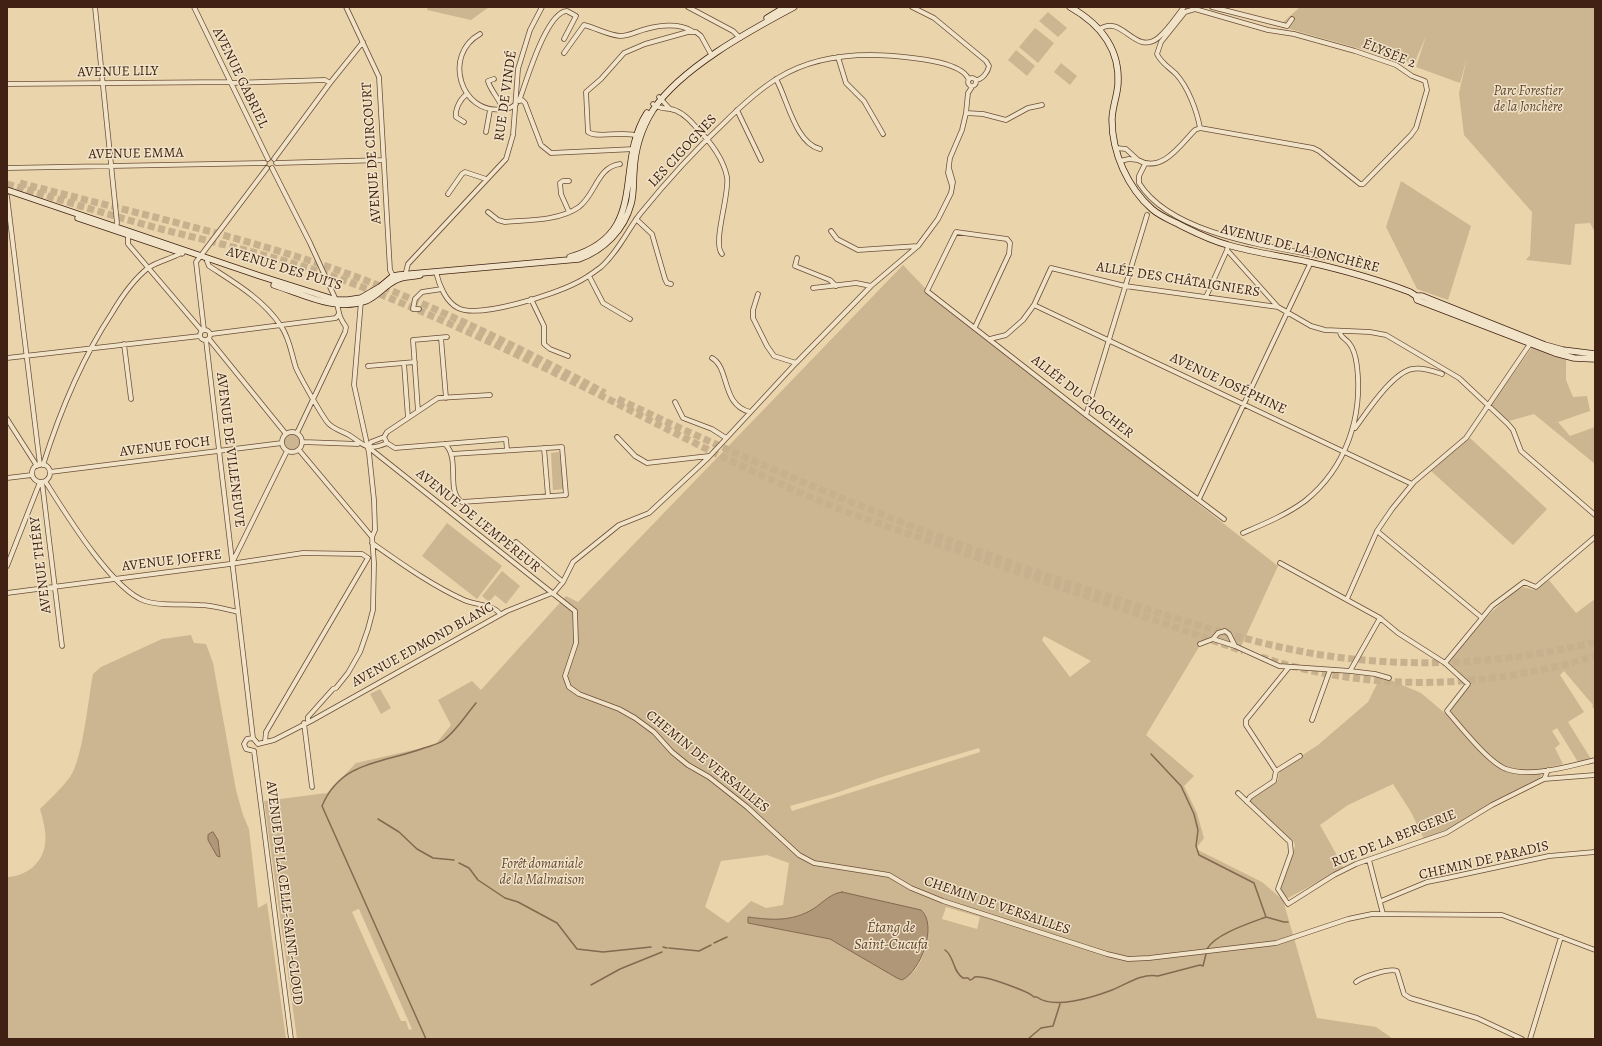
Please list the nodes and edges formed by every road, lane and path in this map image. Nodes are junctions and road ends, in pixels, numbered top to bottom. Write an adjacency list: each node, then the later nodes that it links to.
1 (95, 7): 27 (street)
2 (194, 7): 26 (street, AVENUE GABRIEL)
3 (346, 7): 18 (street, AVENUE DE CIRCOURT)
4 (542, 7): 34 (street, RUE DE VINDÉ)
5 (688, 7): 16 (street)
6 (785, 7): 16 (street)
7 (794, 7): 16 (street)
8 (912, 7): 25 (street)
9 (1070, 7): 13 (street, AVENUE DE LA JONCHÈRE)
10 (1184, 7): 13 (street)
11 (1212, 7): 12 (street)
12 (1292, 19)
13 (1100, 29): 48 (street, AVENUE DE LA JONCHÈRE)
14 (692, 31): 19 (street); 20 (street); 46 (street)
15 (480, 34): 31 (street)
16 (739, 37): 20 (street)
17 (564, 39): 33 (street)
18 (363, 42): 28 (street); 52 (street, AVENUE DE CIRCOURT)
19 (564, 53)
20 (710, 55): 32 (street)
21 (838, 57): 23 (street, LES CIGOGNES); 24 (street, LES CIGOGNES); 45 (street)
22 (494, 79): 37 (street)
23 (776, 79): 40 (street, LES CIGOGNES); 50 (street)
24 (969, 80): 25 (street); 30 (street)
25 (976, 80): 30 (street)
26 (230, 82): 27 (street, AVENUE LILY); 28 (street, AVENUE LILY); 51 (street, AVENUE GABRIEL)
27 (103, 83): 29 (street, AVENUE LILY); 59 (street)
28 (330, 83): 55 (street)
29 (7, 84)
30 (972, 87): 41 (street)
31 (467, 94): 39 (street); 42 (street)
32 (660, 98): 35 (street); 38 (street)
33 (519, 101): 34 (street); 49 (street)
34 (515, 104): 37 (street); 62 (street, RUE DE VINDÉ)
35 (654, 105): 38 (street); 46 (street)
36 (1042, 105): 41 (street)
37 (503, 109): 39 (street)
38 (670, 109): 47 (street)
39 (490, 110): 44 (street)
40 (737, 110): 47 (street, LES CIGOGNES); 53 (street)
41 (966, 113): 76 (street)
42 (464, 122)
43 (1200, 128): 43 (street, ÉLYSÉE 2); 58 (street)
44 (486, 132)
45 (883, 134)
46 (638, 136): 49 (street)
47 (707, 139): 71 (street, LES CIGOGNES); 79 (street)
48 (1116, 148): 54 (street); 56 (street, AVENUE DE LA JONCHÈRE)
49 (634, 149): 86 (street)
50 (820, 149)
51 (268, 159): 55 (street); 60 (street)
52 (384, 160): 55 (street); 89 (street, AVENUE DE CIRCOURT)
53 (761, 160)
54 (1138, 160): 56 (street); 58 (street)
55 (275, 161): 60 (street)
56 (1120, 161): 77 (street, AVENUE DE LA JONCHÈRE)
57 (620, 164): 68 (street)
58 (1145, 164): 82 (street)
59 (111, 166): 60 (street, AVENUE EMMA); 61 (street, AVENUE EMMA); 72 (street)
60 (268, 166): 80 (street); 102 (street)
61 (7, 168)
62 (486, 179): 65 (street); 87 (street, RUE DE VINDÉ)
63 (569, 181): 68 (street)
64 (7, 190): 69 (street, AVENUE DES PUITS)
65 (448, 194)
66 (7, 195): 69 (street, AVENUE DES PUITS); 124 (street)
67 (488, 212): 68 (street)
68 (569, 212)
69 (71, 214): 72 (street, AVENUE DES PUITS)
70 (1147, 215): 94 (street)
71 (636, 219): 88 (street, LES CIGOGNES); 91 (street)
72 (116, 229): 74 (street, AVENUE DES PUITS); 75 (street, AVENUE DES PUITS)
73 (830, 231): 76 (street)
74 (128, 236): 75 (street, AVENUE DES PUITS); 85 (street)
75 (156, 242): 78 (street, AVENUE DES PUITS); 80 (street, AVENUE DES PUITS)
76 (918, 246): 93 (street)
77 (1228, 247): 84 (street, AVENUE DE LA JONCHÈRE); 99 (street); 104 (street)
78 (181, 253): 80 (street, AVENUE DES PUITS); 85 (street)
79 (722, 254)
80 (200, 257): 83 (street, AVENUE DES PUITS); 90 (street, AVENUE DES PUITS); 111 (street)
81 (797, 258): 92 (street)
82 (1336, 258)
83 (206, 261): 90 (street, AVENUE DES PUITS); 109 (street)
84 (1310, 262): 98 (street, AVENUE DE LA JONCHÈRE); 106 (street)
85 (149, 267): 111 (street); 122 (street)
86 (436, 272): 87 (street, AVENUE DES PUITS); 96 (street)
87 (405, 276): 89 (street, AVENUE DES PUITS)
88 (589, 276): 100 (street, LES CIGOGNES); 108 (street)
89 (394, 278): 101 (street, AVENUE DES PUITS)
90 (277, 284): 102 (street, AVENUE DES PUITS)
91 (671, 284)
92 (836, 286): 93 (street); 95 (street)
93 (871, 286): 131 (street)
94 (1125, 286): 99 (street, ALLÉE DES CHÂTAIGNIERS); 103 (street, ALLÉE DES CHÂTAIGNIERS); 119 (street)
95 (813, 288)
96 (442, 289): 100 (street, LES CIGOGNES); 105 (street)
97 (758, 294): 131 (street)
98 (1416, 296): 120 (street, AVENUE DE LA JONCHÈRE); 120 (street, AVENUE DE LA JONCHÈRE)
99 (1206, 297): 104 (street, ALLÉE DES CHÂTAIGNIERS)
100 (531, 299): 125 (street)
101 (361, 300): 102 (street, AVENUE DES PUITS); 161 (street)
102 (337, 302): 107 (street)
103 (1034, 305): 117 (street); 119 (street, AVENUE JOSÉPHINE)
104 (1278, 308): 106 (street)
105 (419, 309)
106 (1287, 312): 112 (street); 139 (street)
107 (338, 316): 109 (street); 137 (street)
108 (630, 319)
109 (281, 326): 113 (street); 137 (street)
110 (975, 327): 110 (street, ALLÉE DU CLOCHER); 117 (street, ALLÉE DU CLOCHER)
111 (203, 330): 113 (street); 114 (street)
112 (1340, 332): 140 (street); 144 (street)
113 (211, 334): 118 (street)
114 (200, 336): 118 (street); 121 (street)
115 (447, 337): 116 (street)
116 (441, 338): 129 (street); 135 (street)
117 (990, 339): 143 (street, ALLÉE DU CLOCHER)
118 (207, 340): 152 (street); 165 (street, AVENUE DE VILLENEUVE)
119 (1109, 340): 139 (street, AVENUE JOSÉPHINE); 143 (street)
120 (1531, 342): 123 (street); 128 (street); 140 (street)
121 (124, 344): 122 (street); 136 (street)
122 (91, 348): 124 (street); 170 (street)
123 (1595, 354)
124 (27, 355): 126 (street); 170 (street)
125 (568, 356)
126 (7, 358)
127 (712, 358): 142 (street)
128 (1595, 359)
129 (415, 362): 130 (street); 141 (street)
130 (404, 363): 132 (street); 145 (street)
131 (796, 363): 142 (street)
132 (368, 366)
133 (1442, 374): 147 (street)
134 (490, 395): 135 (street)
135 (446, 398): 141 (street)
136 (130, 399)
137 (313, 399): 151 (street); 159 (street)
138 (675, 402): 155 (street)
139 (1244, 404): 167 (street, AVENUE JOSÉPHINE); 177 (street)
140 (1488, 406): 175 (street); 178 (street)
141 (418, 411): 145 (street)
142 (750, 412): 155 (street)
143 (1086, 415): 177 (street, ALLÉE DU CLOCHER)
144 (1356, 416): 147 (street); 149 (street)
145 (408, 418): 150 (street)
146 (7, 419): 170 (street)
147 (1362, 419): 149 (street)
148 (383, 427): 150 (street)
149 (1353, 430): 167 (street)
150 (387, 432): 153 (street)
151 (297, 433): 152 (street); 156 (street)
152 (286, 434): 157 (street)
153 (384, 437): 158 (street); 161 (street)
154 (616, 437): 169 (street)
155 (726, 438): 169 (street)
156 (302, 442): 159 (street); 163 (street)
157 (282, 443): 165 (street, AVENUE FOCH); 166 (street)
158 (387, 443): 160 (street); 161 (street)
159 (359, 444): 161 (street)
160 (445, 444): 164 (street); 168 (street)
161 (368, 447): 182 (street); 198 (street, AVENUE DE L'EMPEREUR)
162 (544, 448): 164 (street); 176 (street); 176 (street)
163 (299, 450): 166 (street); 182 (street)
164 (507, 450): 168 (street)
165 (218, 451): 171 (street, AVENUE FOCH); 187 (street, AVENUE DE VILLENEUVE)
166 (287, 451): 186 (street)
167 (1344, 452): 175 (street, AVENUE JOSÉPHINE); 181 (street)
168 (452, 454): 176 (street)
169 (709, 456): 195 (street)
170 (40, 465): 171 (street); 172 (street)
171 (50, 472): 174 (street)
172 (32, 475): 173 (street); 174 (street)
173 (7, 478)
174 (43, 482): 188 (street); 194 (street); 196 (street, AVENUE THÉRY)
175 (1412, 484): 180 (street)
176 (548, 496)
177 (1199, 499): 179 (street, ALLÉE DU CLOCHER)
178 (1595, 515)
179 (1224, 519)
180 (1376, 531): 199 (street); 203 (street)
181 (1243, 533)
182 (372, 537): 185 (street)
183 (1595, 537): 203 (street)
184 (516, 542): 195 (street)
185 (372, 543): 190 (street); 202 (street)
186 (240, 547): 187 (street); 192 (street)
187 (231, 550): 192 (street, AVENUE DE VILLENEUVE)
188 (9, 557): 193 (street)
189 (368, 558): 190 (street, AVENUE JOFFRE); 192 (street, AVENUE JOFFRE); 219 (street)
190 (373, 558): 214 (street)
191 (1280, 562): 199 (street)
192 (232, 563): 194 (street, AVENUE JOFFRE); 201 (street, AVENUE DE LA CELLE-SAINT-CLOUD)
193 (7, 566)
194 (115, 579): 196 (street, AVENUE JOFFRE); 201 (street)
195 (563, 582): 198 (street)
196 (55, 587): 197 (street, AVENUE JOFFRE); 207 (street, AVENUE THÉRY)
197 (7, 593)
198 (552, 594): 200 (street, AVENUE DE L'EMPEREUR); 202 (street, AVENUE EDMOND BLANC)
199 (1347, 599): 204 (street)
200 (575, 611): 234 (street, CHEMIN DE VERSAILLES)
201 (238, 612): 218 (street, AVENUE DE LA CELLE-SAINT-CLOUD)
202 (500, 614): 215 (street, AVENUE EDMOND BLANC)
203 (1481, 617): 209 (street)
204 (1380, 618): 209 (street); 212 (street)
205 (1213, 639): 206 (street); 208 (street); 208 (street)
206 (1200, 644)
207 (62, 646)
208 (1235, 646): 210 (street)
209 (1445, 662): 224 (street)
210 (1289, 668): 211 (street); 225 (street)
211 (1330, 670): 212 (street); 216 (street)
212 (1350, 670): 213 (street)
213 (1389, 678)
214 (322, 702): 215 (street); 217 (street)
215 (326, 712): 217 (street, AVENUE EDMOND BLANC)
216 (1312, 720)
217 (306, 722): 219 (street); 228 (street)
218 (253, 738): 220 (street); 221 (street, AVENUE DE LA CELLE-SAINT-CLOUD)
219 (264, 742): 220 (street)
220 (258, 744): 221 (street)
221 (254, 751): 238 (street, AVENUE DE LA CELLE-SAINT-CLOUD)
222 (1300, 756): 225 (street)
223 (1595, 760): 224 (street)
224 (1548, 770): 227 (street)
225 (1276, 771): 230 (street)
226 (1595, 775): 227 (street)
227 (1544, 779): 232 (street, RUE DE LA BERGERIE)
228 (312, 787)
229 (1238, 793): 230 (street)
230 (1246, 802): 232 (street, RUE DE LA BERGERIE)
231 (1595, 852): 233 (street, CHEMIN DE PARADIS)
232 (1369, 860): 233 (street)
233 (1381, 901): 234 (street)
234 (1383, 914): 235 (street, CHEMIN DE VERSAILLES)
235 (1561, 937): 236 (street, CHEMIN DE VERSAILLES); 240 (street)
236 (1595, 950)
237 (1356, 982): 239 (street)
238 (291, 1039)
239 (1522, 1039)
240 (1530, 1039)

